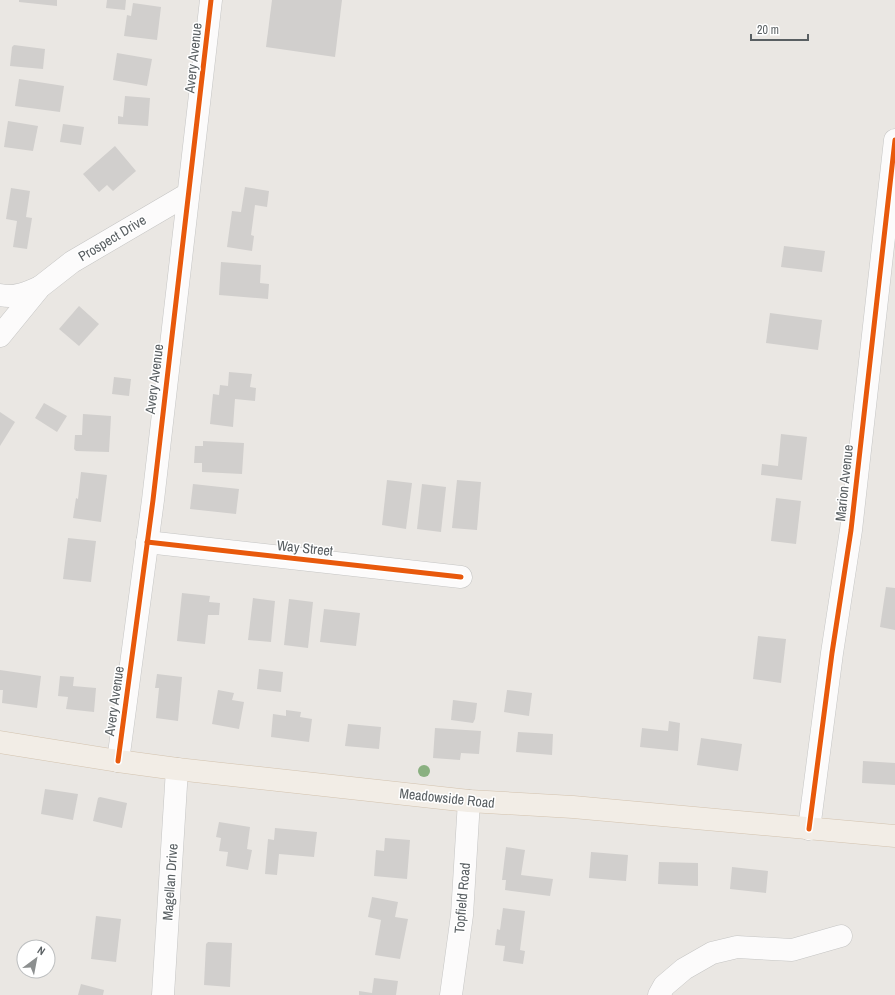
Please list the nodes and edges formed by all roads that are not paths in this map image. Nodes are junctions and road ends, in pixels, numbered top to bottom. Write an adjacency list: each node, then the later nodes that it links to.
1 (211, 0): 3 (street, Avery Avenue)
2 (895, 140): 13 (street, Marion Avenue)
3 (188, 194): 4 (street, Prospect Drive); 7 (street, Avery Avenue)
4 (40, 287): 5 (street, Prospect Drive); 6 (street, Prospect Drive)
5 (0, 296)
6 (0, 336)
7 (147, 542): 8 (street, Way Street); 10 (street, Avery Avenue)
8 (461, 577)
9 (0, 742): 10 (main road, Meadowside Road)
10 (118, 761): 11 (main road, Meadowside Road)
11 (177, 768): 12 (main road, Meadowside Road); 16 (street, Magellan Drive)
12 (469, 801): 13 (main road, Meadowside Road); 17 (street, Topfield Road)
13 (809, 829): 14 (main road, Meadowside Road)
14 (895, 836)
15 (841, 936): 18 (street)
16 (162, 995)
17 (451, 995)
18 (659, 995)

